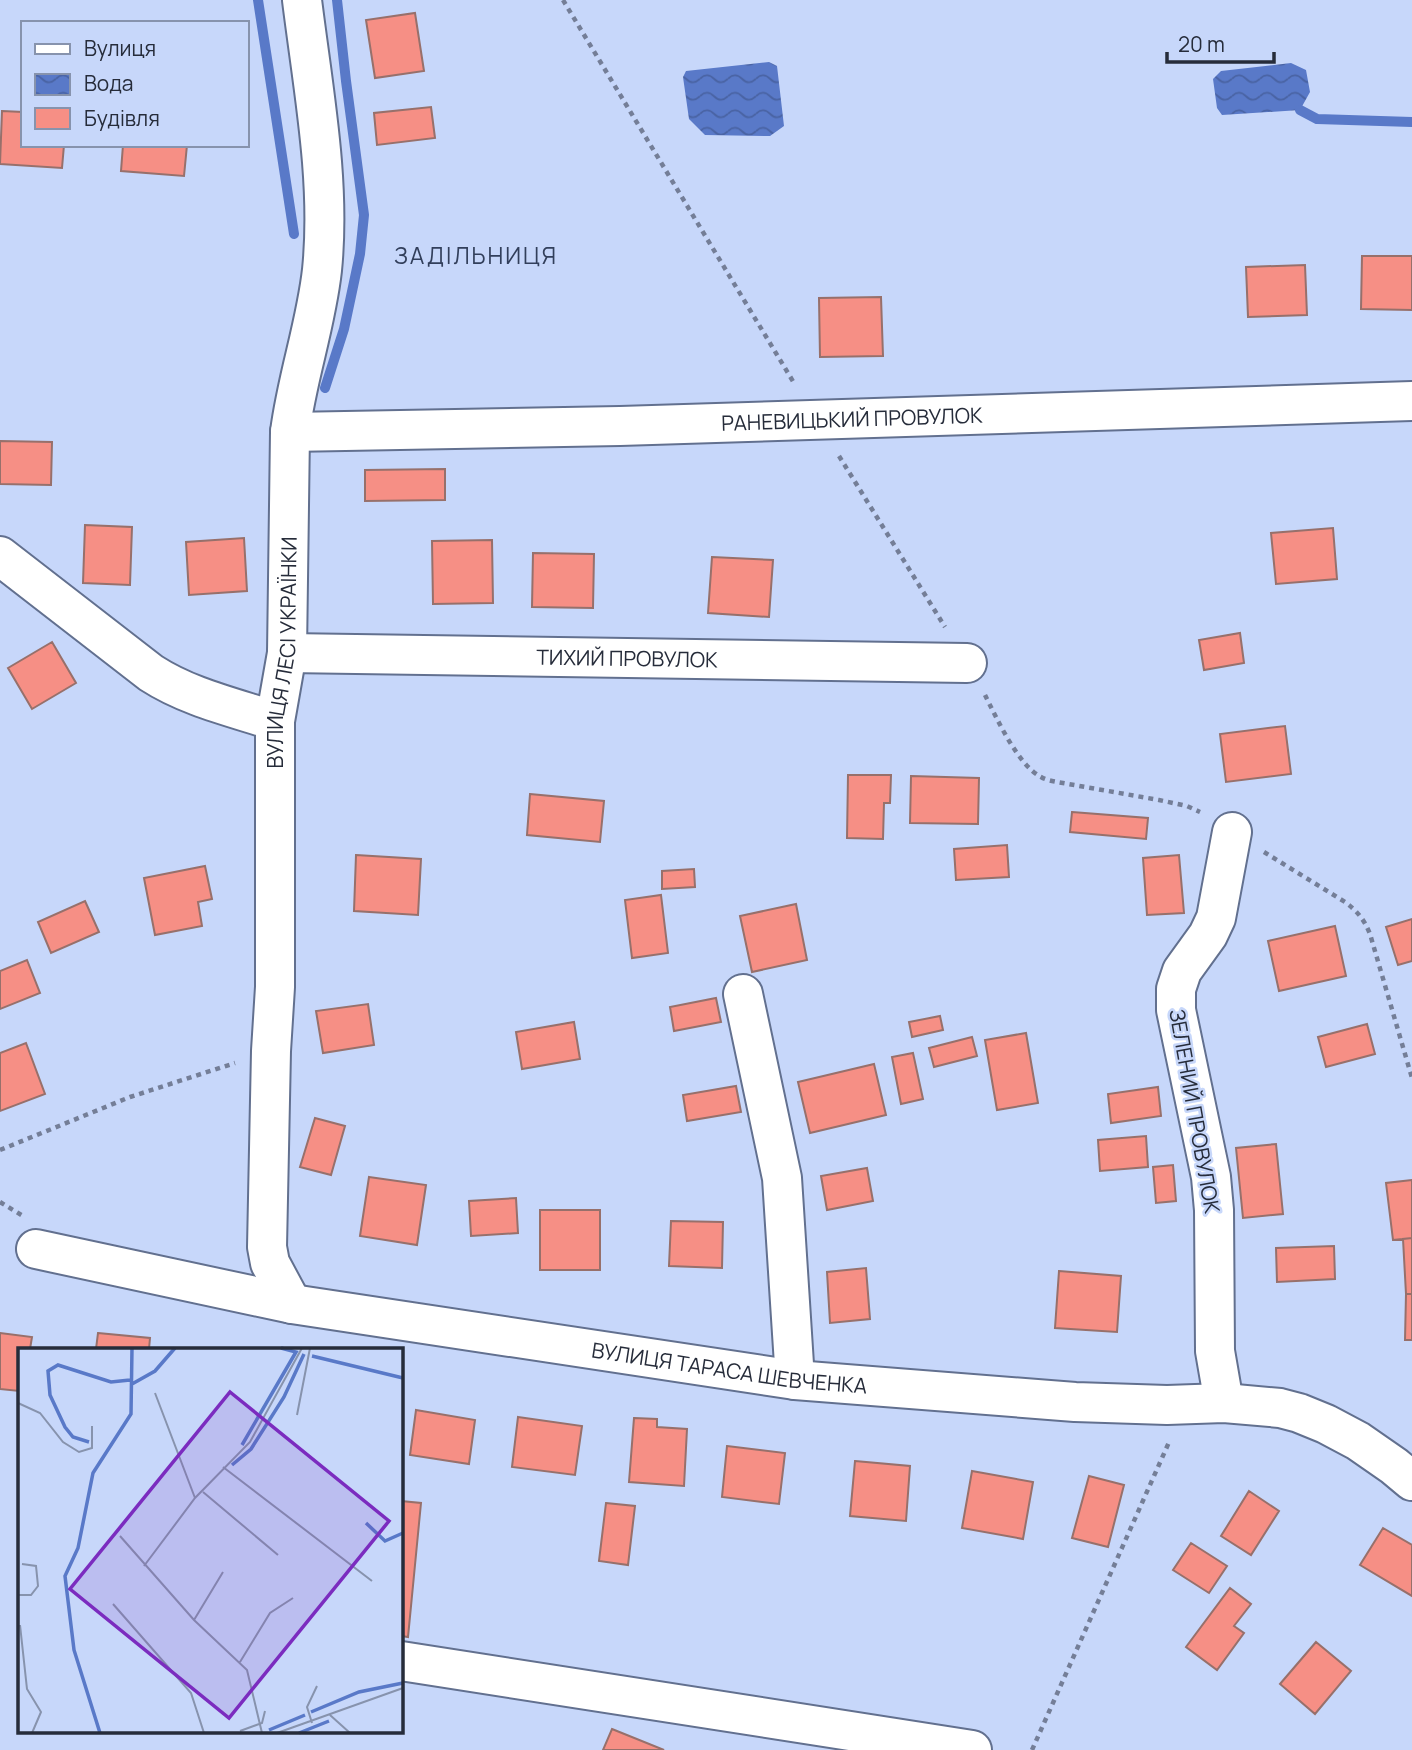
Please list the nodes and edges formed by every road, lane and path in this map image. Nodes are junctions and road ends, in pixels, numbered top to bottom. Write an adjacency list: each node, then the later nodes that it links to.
1 (302, 0): 5 (street, ВУЛИЦЯ ЛЕСІ УКРАЇНКИ)
2 (564, 0): 4 (path)
3 (1412, 401): 4 (street, РАНЕВИЦЬКИЙ ПРОВУЛОК)
4 (816, 419): 5 (street, РАНЕВИЦЬКИЙ ПРОВУЛОК); 8 (path)
5 (290, 432): 7 (street, ВУЛИЦЯ ЛЕСІ УКРАЇНКИ)
6 (0, 556): 9 (street)
7 (287, 653): 8 (street, ТИХИЙ ПРОВУЛОК); 9 (street, ВУЛИЦЯ ЛЕСІ УКРАЇНКИ)
8 (967, 663): 10 (path)
9 (275, 721): 12 (street, ВУЛИЦЯ ЛЕСІ УКРАЇНКИ)
10 (1233, 832): 13 (path); 18 (street, ЗЕЛЕНИЙ ПРОВУЛОК)
11 (743, 994): 17 (street)
12 (271, 1051): 14 (path); 16 (street, ВУЛИЦЯ ЛЕСІ УКРАЇНКИ)
13 (1412, 1078)
14 (0, 1150)
15 (36, 1248): 16 (street, ВУЛИЦЯ ТАРАСА ШЕВЧЕНКА)
16 (292, 1304): 17 (street, ВУЛИЦЯ ТАРАСА ШЕВЧЕНКА)
17 (795, 1380): 19 (street, ВУЛИЦЯ ТАРАСА ШЕВЧЕНКА)
18 (1224, 1403): 19 (street, ВУЛИЦЯ ТАРАСА ШЕВЧЕНКА); 20 (street, ВУЛИЦЯ ТАРАСА ШЕВЧЕНКА)
19 (1185, 1405): 23 (path)
20 (1412, 1481)
21 (402, 1661): 22 (street)
22 (972, 1750)
23 (1032, 1750)

